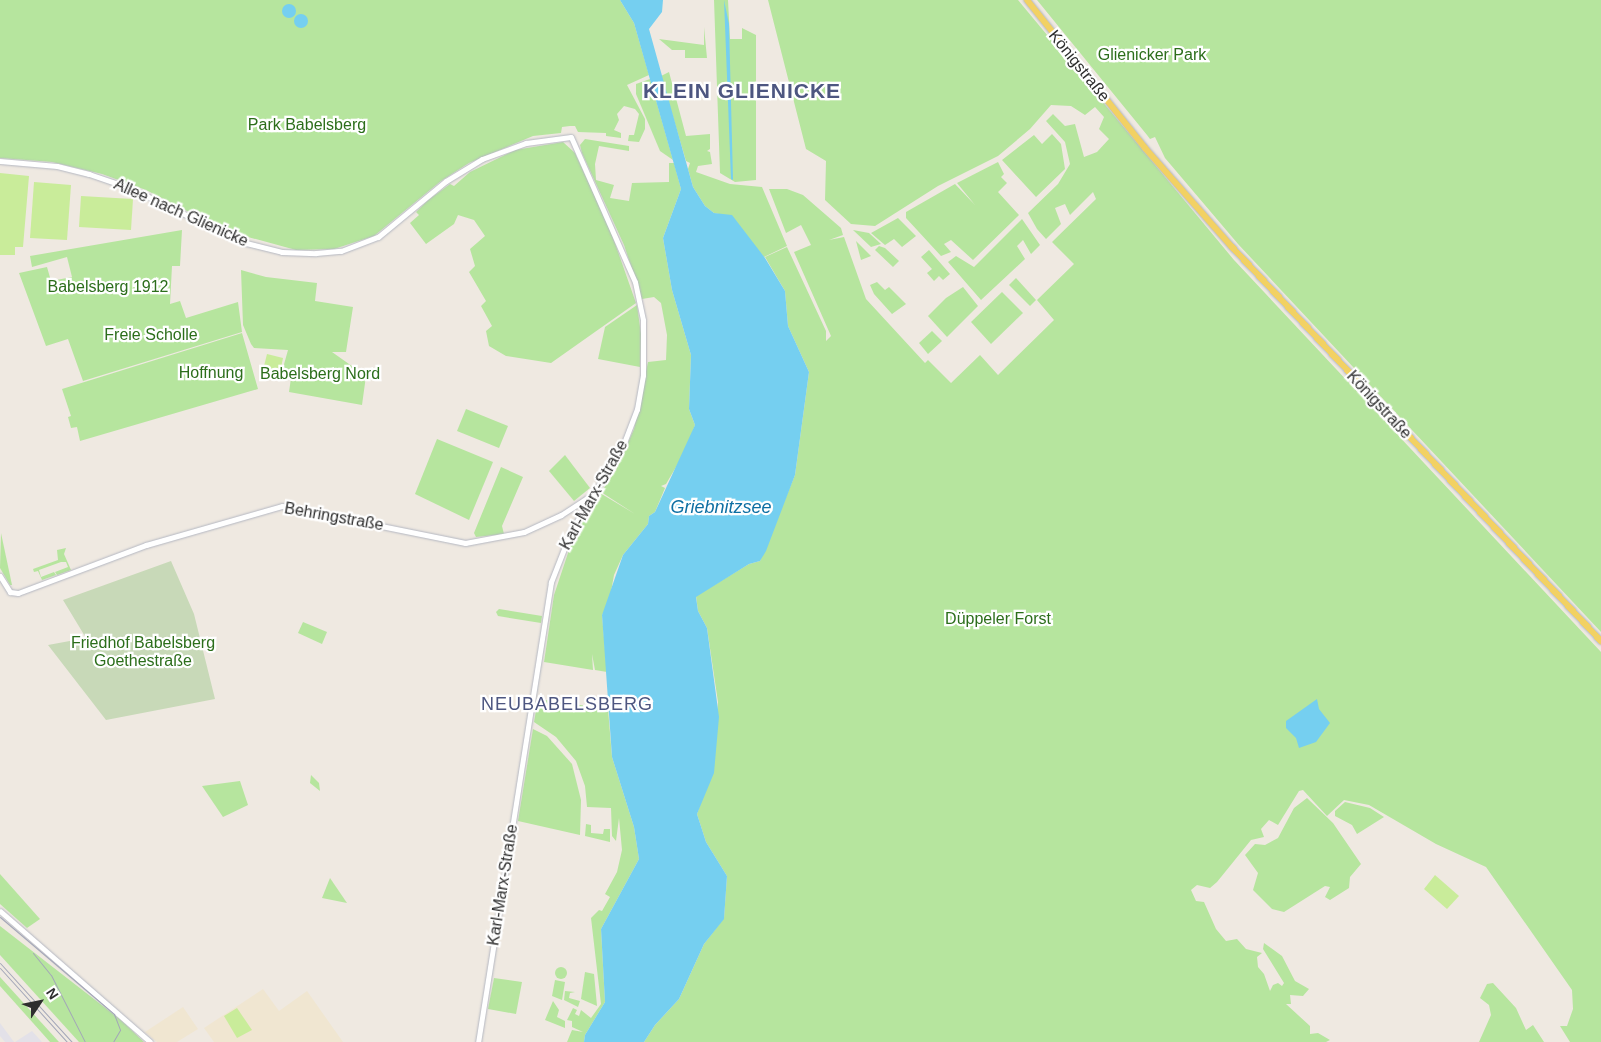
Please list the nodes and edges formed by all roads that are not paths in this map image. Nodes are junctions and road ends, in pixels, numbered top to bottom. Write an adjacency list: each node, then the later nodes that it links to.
1 (1027, 0): 6 (main road, Königstraße)
2 (571, 137): 3 (street, Allee nach Glienicke); 4 (street, Karl-Marx-Straße)
3 (0, 162)
4 (592, 494): 5 (street, Behringstraße); 9 (street, Karl-Marx-Straße)
5 (0, 576)
6 (1601, 641)
7 (0, 911): 8 (street)
8 (150, 1042)
9 (478, 1042)

